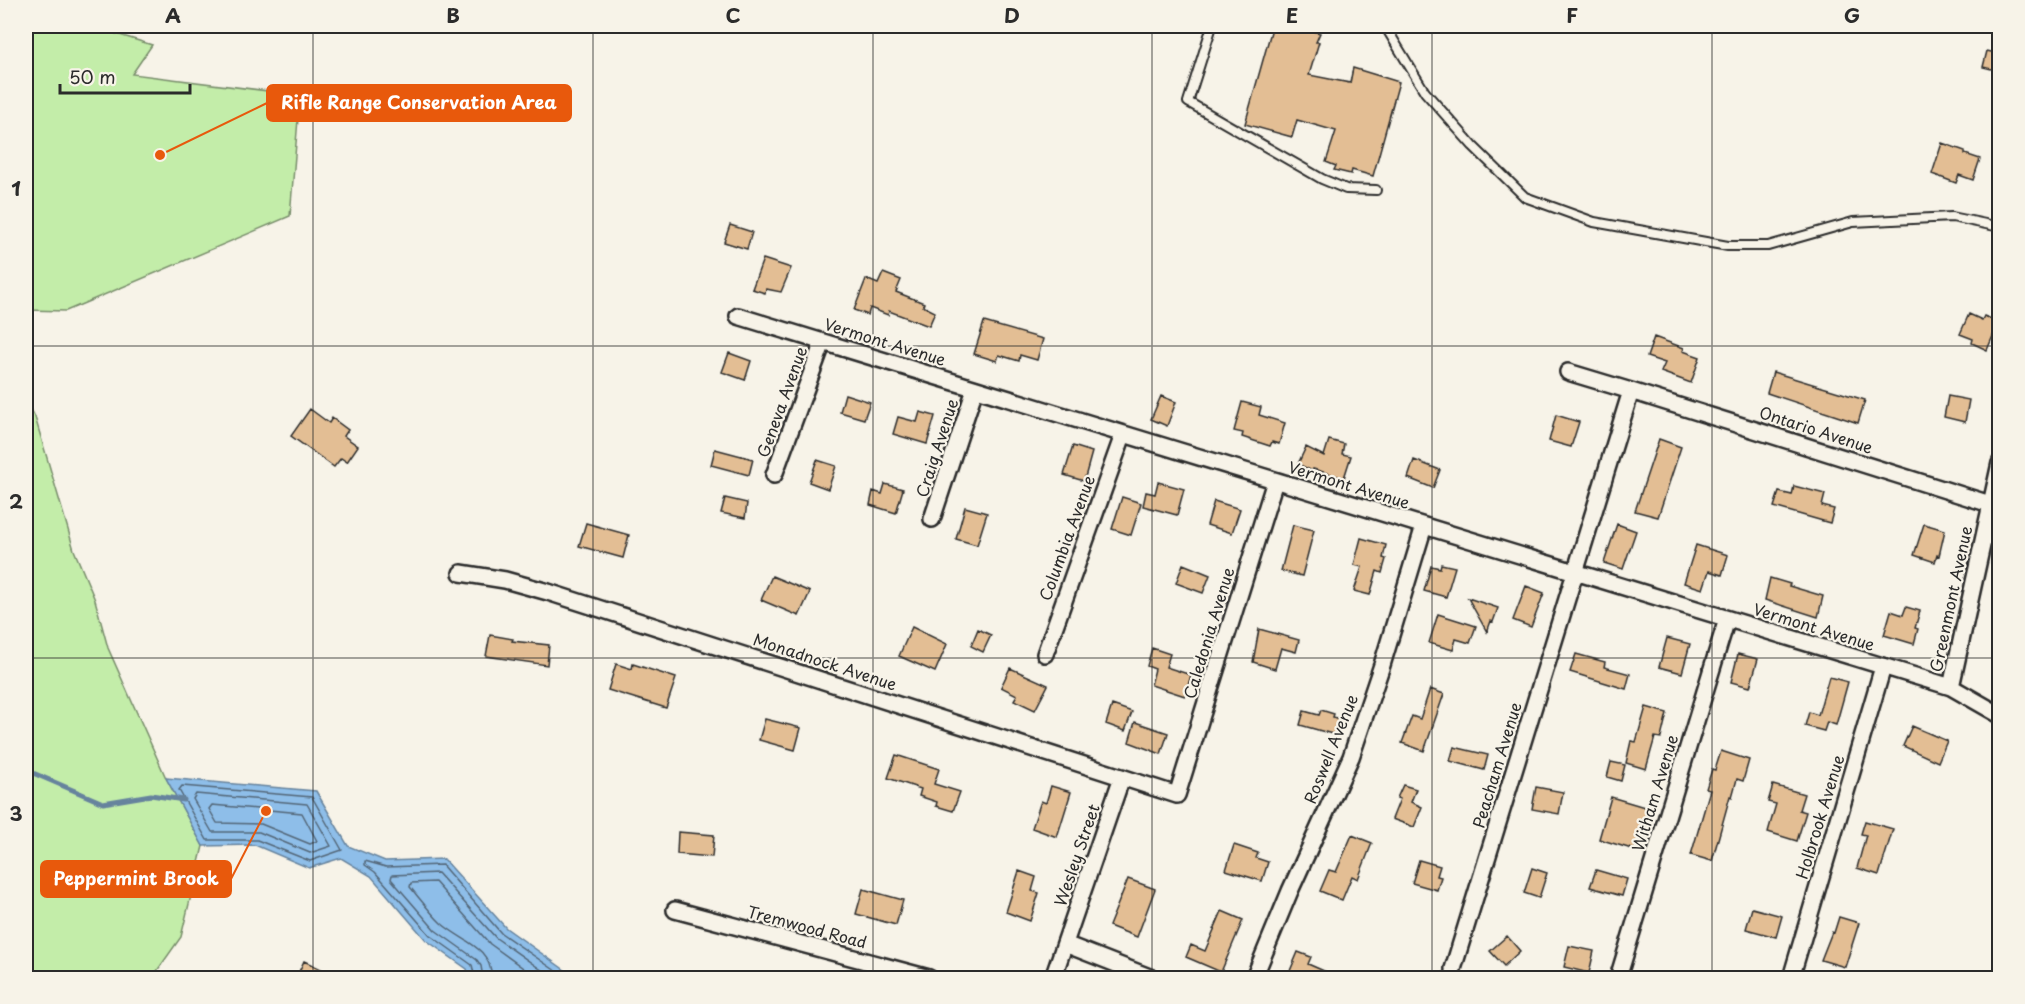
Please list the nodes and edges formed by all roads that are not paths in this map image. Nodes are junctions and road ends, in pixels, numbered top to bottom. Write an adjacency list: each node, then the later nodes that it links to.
1 (1212, 26): 3 (lane)
2 (1385, 26): 4 (lane)
3 (1376, 190)
4 (2000, 227)
5 (738, 316): 6 (street, Vermont Avenue)
6 (823, 342): 8 (street, Vermont Avenue); 12 (street, Geneva Avenue)
7 (1568, 372): 9 (street, Ontario Avenue)
8 (975, 389): 10 (street, Vermont Avenue); 15 (street, Craig Avenue)
9 (1631, 391): 14 (street, Ontario Avenue); 17 (street)
10 (1123, 435): 13 (street, Vermont Avenue); 20 (street, Columbia Avenue)
11 (2000, 463): 14 (street, Greenmont Avenue)
12 (774, 475)
13 (1275, 481): 16 (street, Vermont Avenue); 25 (street, Caledonia Avenue)
14 (1990, 504): 22 (street, Greenmont Avenue)
15 (932, 519)
16 (1424, 526): 17 (street, Vermont Avenue); 32 (street, Roswell Avenue)
17 (1575, 572): 19 (street, Vermont Avenue); 28 (street, Peacham Avenue)
18 (461, 573): 24 (street, Monadnock Avenue)
19 (1727, 619): 21 (street, Vermont Avenue); 33 (street, Witham Avenue)
20 (1045, 654)
21 (1883, 667): 22 (street, Vermont Avenue); 34 (street, Holbrook Avenue)
22 (1950, 687): 23 (street, Greenmont Avenue)
23 (2000, 716)
24 (1122, 777): 25 (street, Monadnock Avenue); 27 (street, Wesley Street)
25 (1177, 795)
26 (675, 910): 29 (street, Tremwood Road)
27 (1065, 944): 30 (street); 31 (street)
28 (1453, 969)
29 (929, 978)
30 (1053, 978)
31 (1152, 978)
32 (1254, 978)
33 (1618, 978)
34 (1791, 978)

